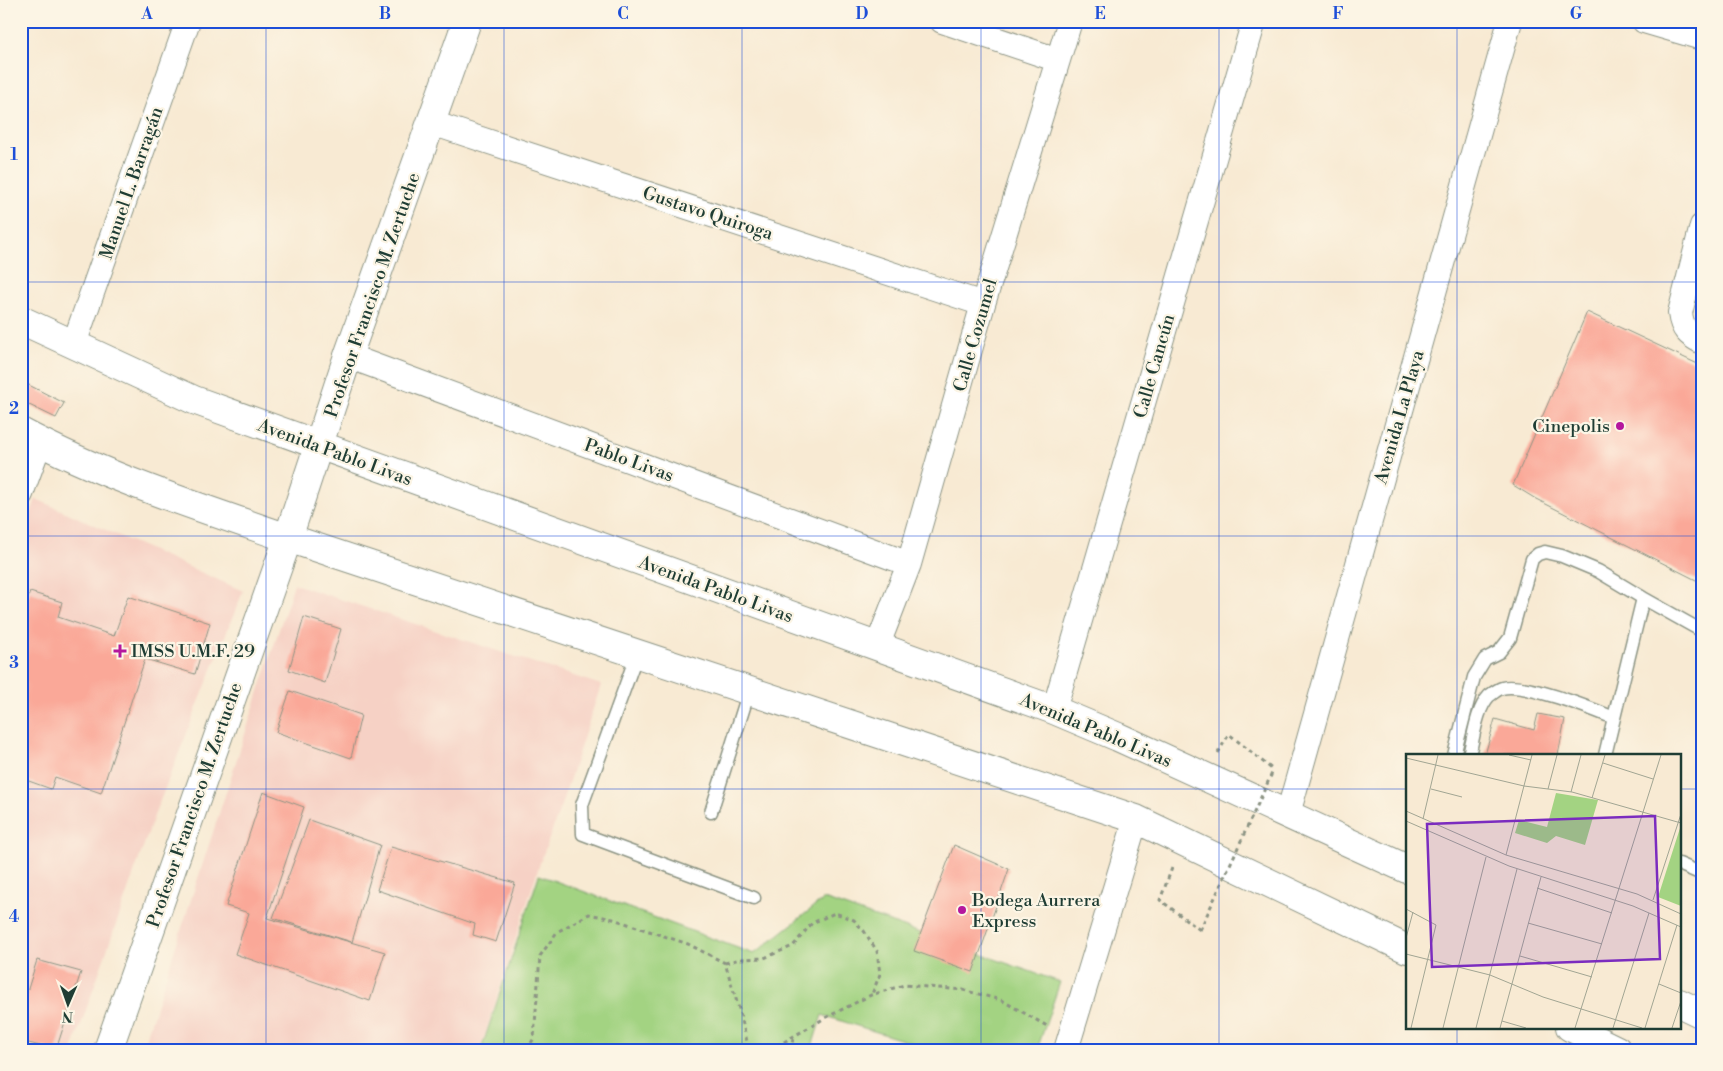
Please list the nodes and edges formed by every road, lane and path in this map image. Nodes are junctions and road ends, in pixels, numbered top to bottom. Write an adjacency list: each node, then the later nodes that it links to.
1 (188, 21): 15 (street, Manuel L. Barragán)
2 (467, 21): 10 (main road, Profesor Francisco M. Zertuche)
3 (942, 21): 9 (street)
4 (1070, 21): 9 (street, Calle Cozumel)
5 (1254, 21): 27 (street, Calle Cancún)
6 (1510, 21): 34 (street, Avenida La Playa)
7 (1644, 21): 8 (street)
8 (1702, 38)
9 (1058, 60): 12 (street, Calle Cozumel)
10 (432, 123): 12 (street, Gustavo Quiroga); 16 (main road, Profesor Francisco M. Zertuche)
11 (1702, 226): 14 (street)
12 (983, 304): 21 (street, Calle Cozumel)
13 (21, 320): 15 (main road, Avenida Pablo Livas)
14 (1702, 342)
15 (74, 344): 18 (main road, Avenida Pablo Livas)
16 (348, 356): 18 (main road, Profesor Francisco M. Zertuche); 21 (street, Pablo Livas)
17 (31, 437): 19 (street); 20 (main road)
18 (319, 447): 20 (main road, Profesor Francisco M. Zertuche); 24 (main road, Avenida Pablo Livas)
19 (21, 494)
20 (288, 538): 25 (main road); 49 (main road, Profesor Francisco M. Zertuche)
21 (908, 564): 24 (street, Calle Cozumel)
22 (1643, 598): 23 (lane); 28 (lane); 30 (lane)
23 (1702, 631)
24 (877, 647): 27 (main road, Avenida Pablo Livas)
25 (637, 654): 26 (main road); 40 (lane)
26 (748, 691): 33 (lane); 35 (main road)
27 (1054, 710): 34 (main road, Avenida Pablo Livas)
28 (1614, 718): 31 (lane); 32 (lane)
29 (1229, 734): 36 (path, bridge)
30 (1454, 754)
31 (1470, 754)
32 (1605, 754)
33 (712, 812)
34 (1288, 814): 38 (main road, Avenida Pablo Livas)
35 (1136, 819): 36 (main road); 48 (street)
36 (1181, 841): 41 (main road)
37 (1680, 864): 39 (lane)
38 (1406, 870)
39 (1702, 874)
40 (754, 898)
41 (1406, 949)
42 (725, 963): 43 (path); 50 (path); 51 (path)
43 (872, 995): 47 (path); 48 (path)
44 (1680, 1004): 45 (main road)
45 (1702, 1014)
46 (1572, 1028): 54 (main road)
47 (794, 1035): 52 (path); 53 (path)
48 (1067, 1044)
49 (108, 1050)
50 (527, 1050)
51 (749, 1050)
52 (770, 1050)
53 (790, 1050)
54 (1617, 1050)

